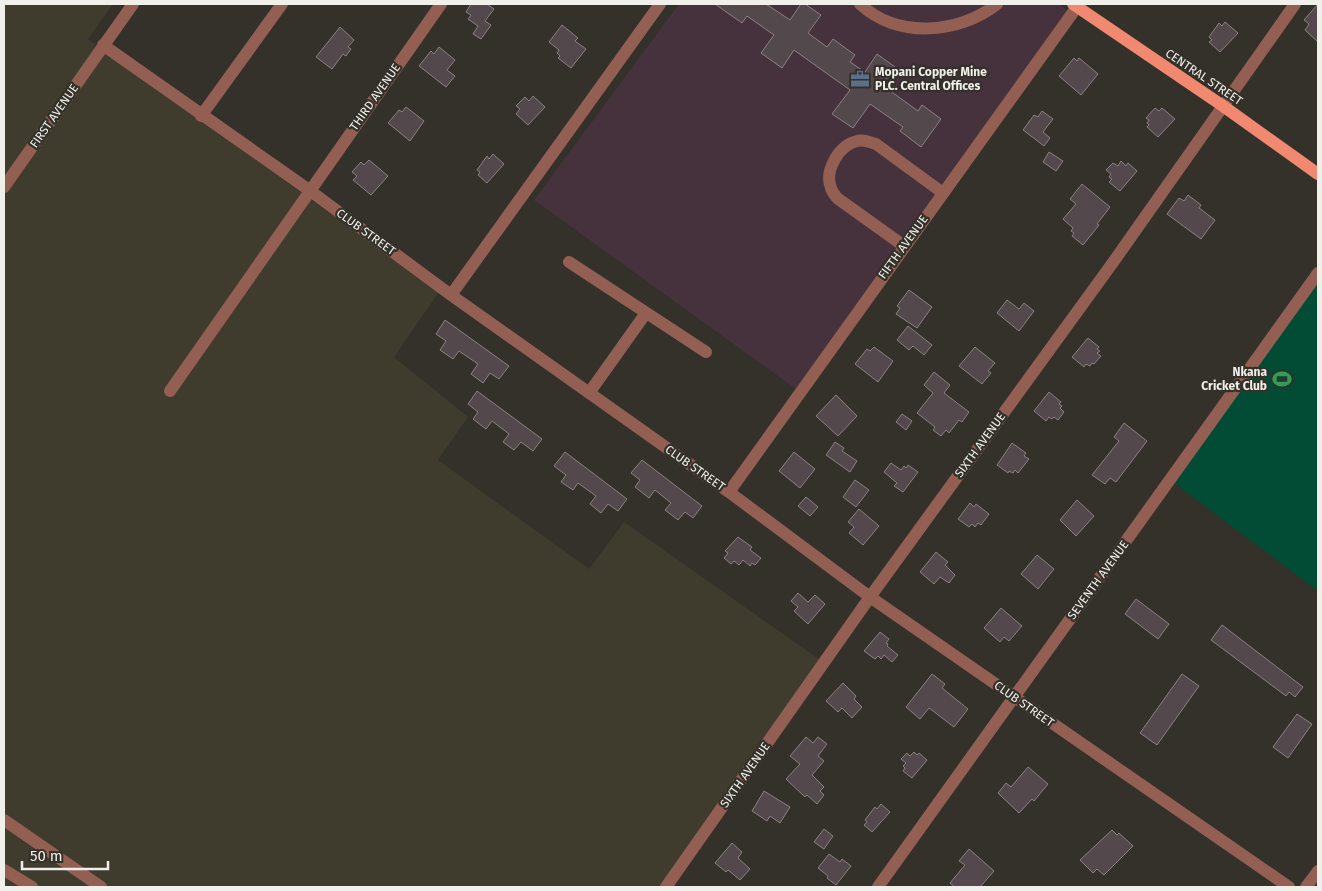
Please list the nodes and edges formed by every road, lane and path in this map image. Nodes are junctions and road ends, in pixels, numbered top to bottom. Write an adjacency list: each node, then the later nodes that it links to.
1 (133, 4): 9 (street, FIRST AVENUE)
2 (282, 4): 11 (street)
3 (441, 4): 14 (street, THIRD AVENUE)
4 (660, 4): 19 (street)
5 (860, 4): 6 (street)
6 (997, 4)
7 (1295, 4): 10 (street, SIXTH AVENUE)
8 (1076, 5): 10 (main road, CENTRAL STREET); 15 (street, FIFTH AVENUE)
9 (103, 45): 11 (street, CLUB STREET); 13 (street, FIRST AVENUE)
10 (1223, 106): 12 (main road, CENTRAL STREET); 25 (street, SIXTH AVENUE)
11 (201, 116): 14 (street, CLUB STREET)
12 (1318, 174)
13 (5, 181)
14 (309, 190): 19 (street, CLUB STREET); 22 (street, THIRD AVENUE)
15 (943, 193): 16 (street, FIFTH AVENUE); 16 (street)
16 (904, 246): 24 (street, FIFTH AVENUE)
17 (569, 262): 20 (street)
18 (1318, 273): 26 (street, SEVENTH AVENUE)
19 (451, 295): 23 (street, CLUB STREET)
20 (646, 313): 21 (street); 23 (street)
21 (706, 352)
22 (170, 391)
23 (589, 393): 24 (street, CLUB STREET)
24 (729, 492): 25 (street, CLUB STREET)
25 (870, 596): 26 (street, CLUB STREET); 32 (street, SIXTH AVENUE)
26 (1014, 696): 33 (street, SEVENTH AVENUE); 34 (street, CLUB STREET)
27 (4, 820): 31 (street)
28 (4, 870): 30 (street)
29 (1318, 871): 35 (street)
30 (32, 887)
31 (101, 887)
32 (666, 887)
33 (878, 887)
34 (1289, 887)
35 (1306, 887)

